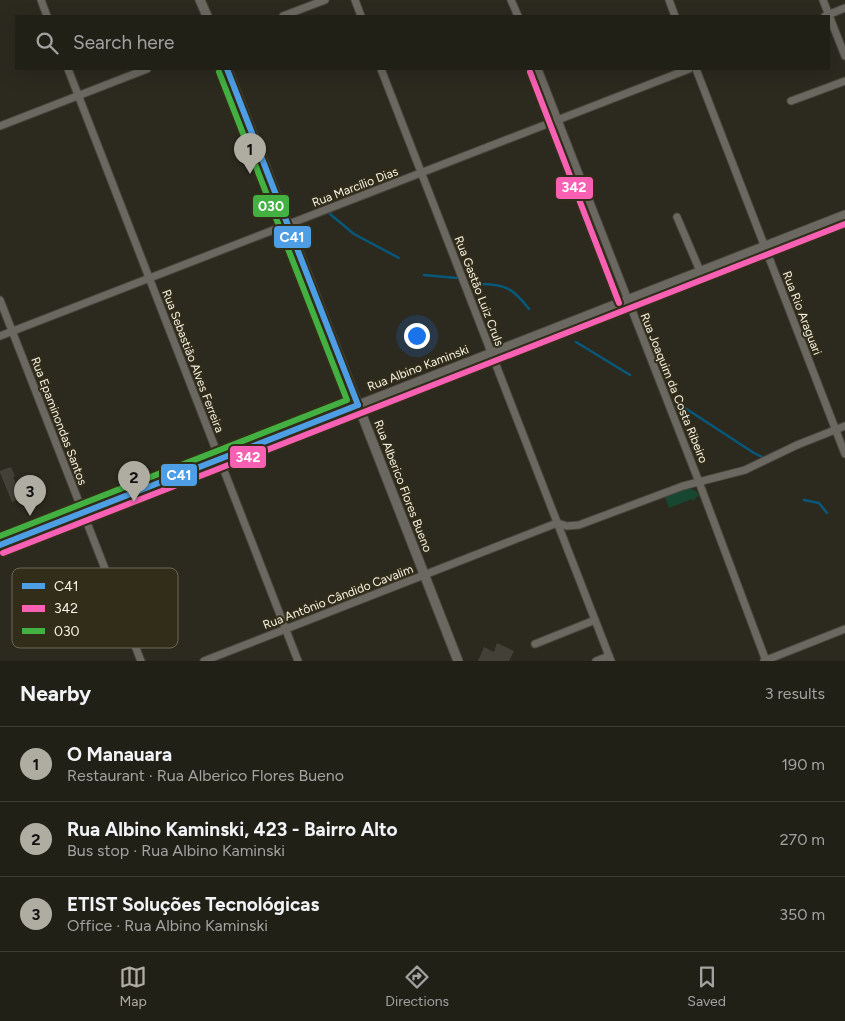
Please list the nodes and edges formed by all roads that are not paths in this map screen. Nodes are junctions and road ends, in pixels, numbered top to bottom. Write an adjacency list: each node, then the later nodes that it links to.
1 (41, 0): 9 (street)
2 (200, 0): 10 (street)
3 (325, 0): 11 (street)
4 (355, 0): 12 (street)
5 (511, 0): 13 (street)
6 (669, 0): 14 (street)
7 (824, 0): 15 (street)
8 (845, 8): 15 (street)
9 (47, 15)
10 (207, 15)
11 (286, 15)
12 (361, 15)
13 (518, 15)
14 (675, 15)
15 (827, 15)
16 (830, 22): 17 (street)
17 (845, 56)
18 (68, 70): 26 (street, Rua Sebastião Alves Ferreira)
19 (145, 70): 26 (street)
20 (227, 70): 33 (street, Rua Alberico Flores Bueno)
21 (381, 70): 30 (street, Rua Gastão Luiz Cruls)
22 (538, 70): 28 (street, Rua Joaquim da Costa Ribeiro)
23 (686, 70): 28 (street, Rua Marcílio Dias)
24 (696, 70): 34 (street, Rua Rio Araguari)
25 (845, 81): 27 (street)
26 (78, 96): 29 (street); 36 (street, Rua Sebastião Alves Ferreira)
27 (791, 101)
28 (558, 120): 30 (street, Rua Marcílio Dias); 38 (street, Rua Joaquim da Costa Ribeiro)
29 (0, 126)
30 (422, 173): 33 (street, Rua Marcílio Dias); 41 (street, Rua Gastão Luiz Cruls)
31 (845, 215): 34 (street, Rua Albino Kaminski)
32 (677, 217): 35 (street)
33 (288, 225): 36 (street, Rua Marcílio Dias); 42 (street, Rua Alberico Flores Bueno)
34 (764, 246): 35 (street, Rua Albino Kaminski); 44 (street, Rua Rio Araguari)
35 (700, 271): 38 (street, Rua Albino Kaminski)
36 (149, 278): 39 (street, Rua Marcílio Dias); 46 (street, Rua Sebastião Alves Ferreira)
37 (0, 300): 39 (street, Rua Epaminondas Santos)
38 (627, 300): 41 (street, Rua Albino Kaminski); 47 (street, Rua Joaquim da Costa Ribeiro)
39 (12, 332): 40 (street, Rua Marcílio Dias); 48 (street, Rua Epaminondas Santos)
40 (0, 336)
41 (491, 353): 42 (street, Rua Albino Kaminski); 49 (street, Rua Gastão Luiz Cruls)
42 (358, 405): 46 (street, Rua Albino Kaminski); 52 (street, Rua Alberico Flores Bueno)
43 (845, 426): 44 (street, Rua Antônio Cândido Cavalim)
44 (836, 430): 45 (street, Rua Rio Araguari); 47 (street, Rua Antônio Cândido Cavalim)
45 (845, 454)
46 (220, 459): 48 (street, Rua Albino Kaminski); 54 (street, Rua Sebastião Alves Ferreira)
47 (699, 482): 49 (street, Rua Antônio Cândido Cavalim); 64 (street, Rua Joaquim da Costa Ribeiro)
48 (83, 513): 50 (street, Rua Albino Kaminski); 51 (street, Rua Epaminondas Santos)
49 (557, 523): 52 (street, Rua Antônio Cândido Cavalim); 53 (street, Rua Gastão Luiz Cruls)
50 (0, 545)
51 (105, 568)
52 (424, 575): 54 (street, Rua Antônio Cândido Cavalim); 62 (street, Rua Alberico Flores Bueno)
53 (595, 620): 56 (street); 58 (street, Rua Gastão Luiz Cruls)
54 (286, 629): 60 (street, Rua Antônio Cândido Cavalim); 61 (street, Rua Sebastião Alves Ferreira)
55 (845, 629): 64 (street)
56 (535, 644)
57 (136, 648): 59 (street, Rua Epaminondas Santos)
58 (610, 658): 63 (street)
59 (141, 661)
60 (204, 661)
61 (298, 661)
62 (458, 661)
63 (596, 661)
64 (765, 661)

